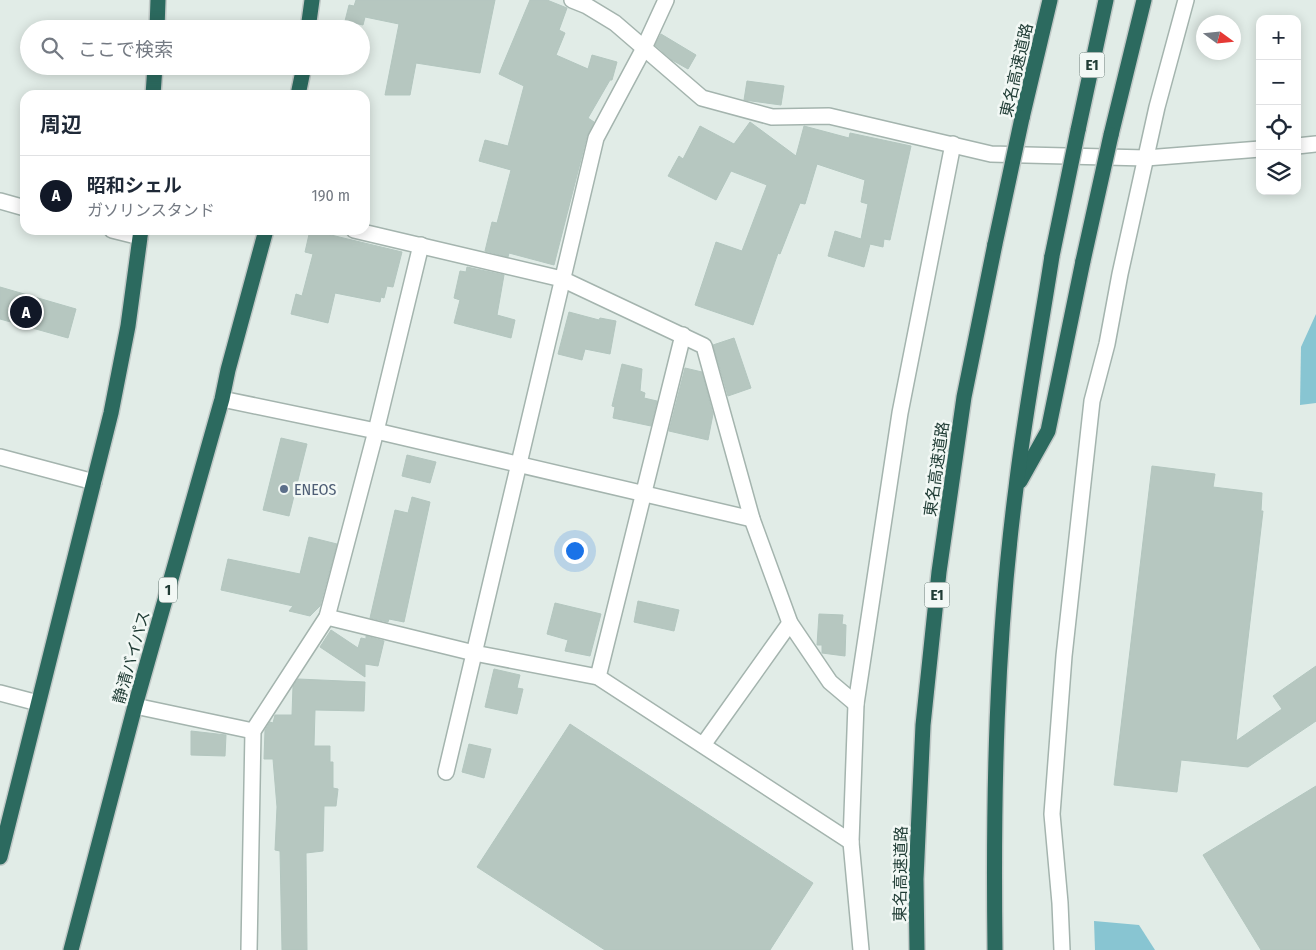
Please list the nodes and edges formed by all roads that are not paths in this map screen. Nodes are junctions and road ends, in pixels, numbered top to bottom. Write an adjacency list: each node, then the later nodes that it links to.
1 (158, 0): 9 (highway)
2 (312, 0): 10 (highway)
3 (572, 0): 11 (street)
4 (666, 0): 11 (street)
5 (1050, 0): 53 (highway, 東名高速道路 / E1, bridge)
6 (1106, 0): 34 (highway, E1, bridge)
7 (1144, 0): 34 (highway, bridge)
8 (1186, 0): 20 (street)
9 (157, 20)
10 (309, 20)
11 (643, 50): 16 (street); 27 (street)
12 (154, 75): 14 (highway)
13 (302, 75): 15 (highway)
14 (153, 90)
15 (299, 90)
16 (953, 144): 20 (street); 43 (street)
17 (1316, 144): 18 (street)
18 (1301, 146)
19 (1256, 148): 20 (street)
20 (1146, 158): 55 (street)
21 (0, 201): 22 (street)
22 (20, 207)
23 (370, 234): 26 (street)
24 (141, 235): 33 (highway)
25 (265, 235): 29 (highway, 静清バイパス / 1)
26 (421, 245): 27 (street); 30 (street)
27 (562, 279): 28 (street); 32 (street)
28 (683, 335): 35 (street); 36 (street)
29 (222, 399): 30 (street); 44 (highway, 静清バイパス / 1)
30 (376, 431): 32 (street); 37 (street)
31 (0, 457): 33 (street)
32 (518, 465): 35 (street); 39 (street)
33 (94, 482): 42 (highway)
34 (1016, 489): 54 (highway, E1)
35 (643, 495): 36 (street); 40 (street)
36 (752, 519): 38 (street)
37 (327, 617): 39 (street); 45 (street)
38 (790, 623): 43 (street); 46 (street)
39 (474, 653): 40 (street); 47 (street)
40 (598, 677): 46 (street)
41 (0, 693): 42 (street)
42 (38, 703): 49 (highway)
43 (856, 704): 48 (street)
44 (135, 706): 45 (street); 50 (highway, 静清バイパス / 1)
45 (253, 731): 51 (street)
46 (703, 745): 48 (street)
47 (446, 772)
48 (851, 842): 52 (street)
49 (0, 857)
50 (72, 950)
51 (249, 950)
52 (861, 950)
53 (917, 950)
54 (995, 950)
55 (1062, 950)

